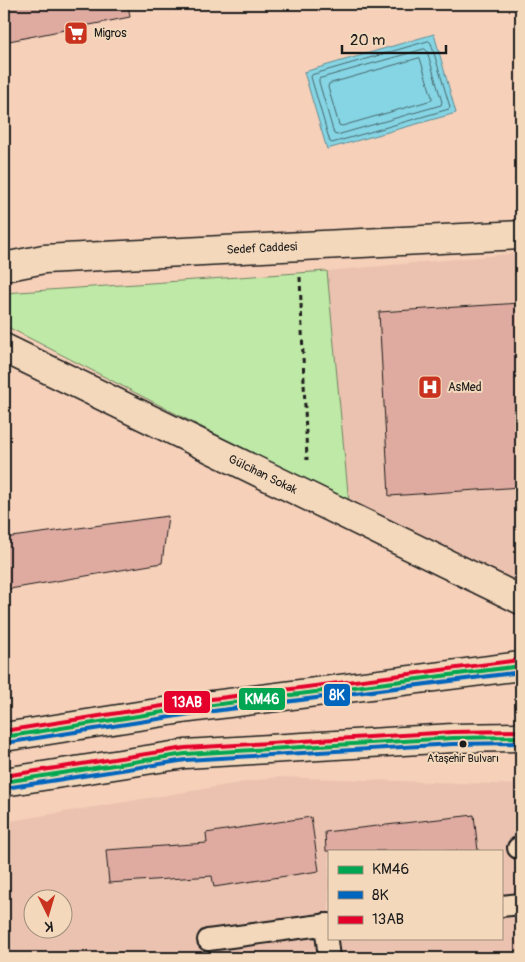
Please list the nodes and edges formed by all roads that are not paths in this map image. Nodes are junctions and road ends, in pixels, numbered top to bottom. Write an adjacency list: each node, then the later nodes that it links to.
1 (521, 235): 2 (street, Sedef Caddesi)
2 (4, 267)
3 (4, 348): 4 (street, Gülcihan Sokak)
4 (521, 600)
5 (521, 666): 6 (street)
6 (4, 737)
7 (521, 738): 8 (street)
8 (4, 782)
9 (521, 904): 10 (lane)
10 (502, 906)
11 (327, 924): 12 (lane); 13 (lane)
12 (208, 940)
13 (329, 958)

